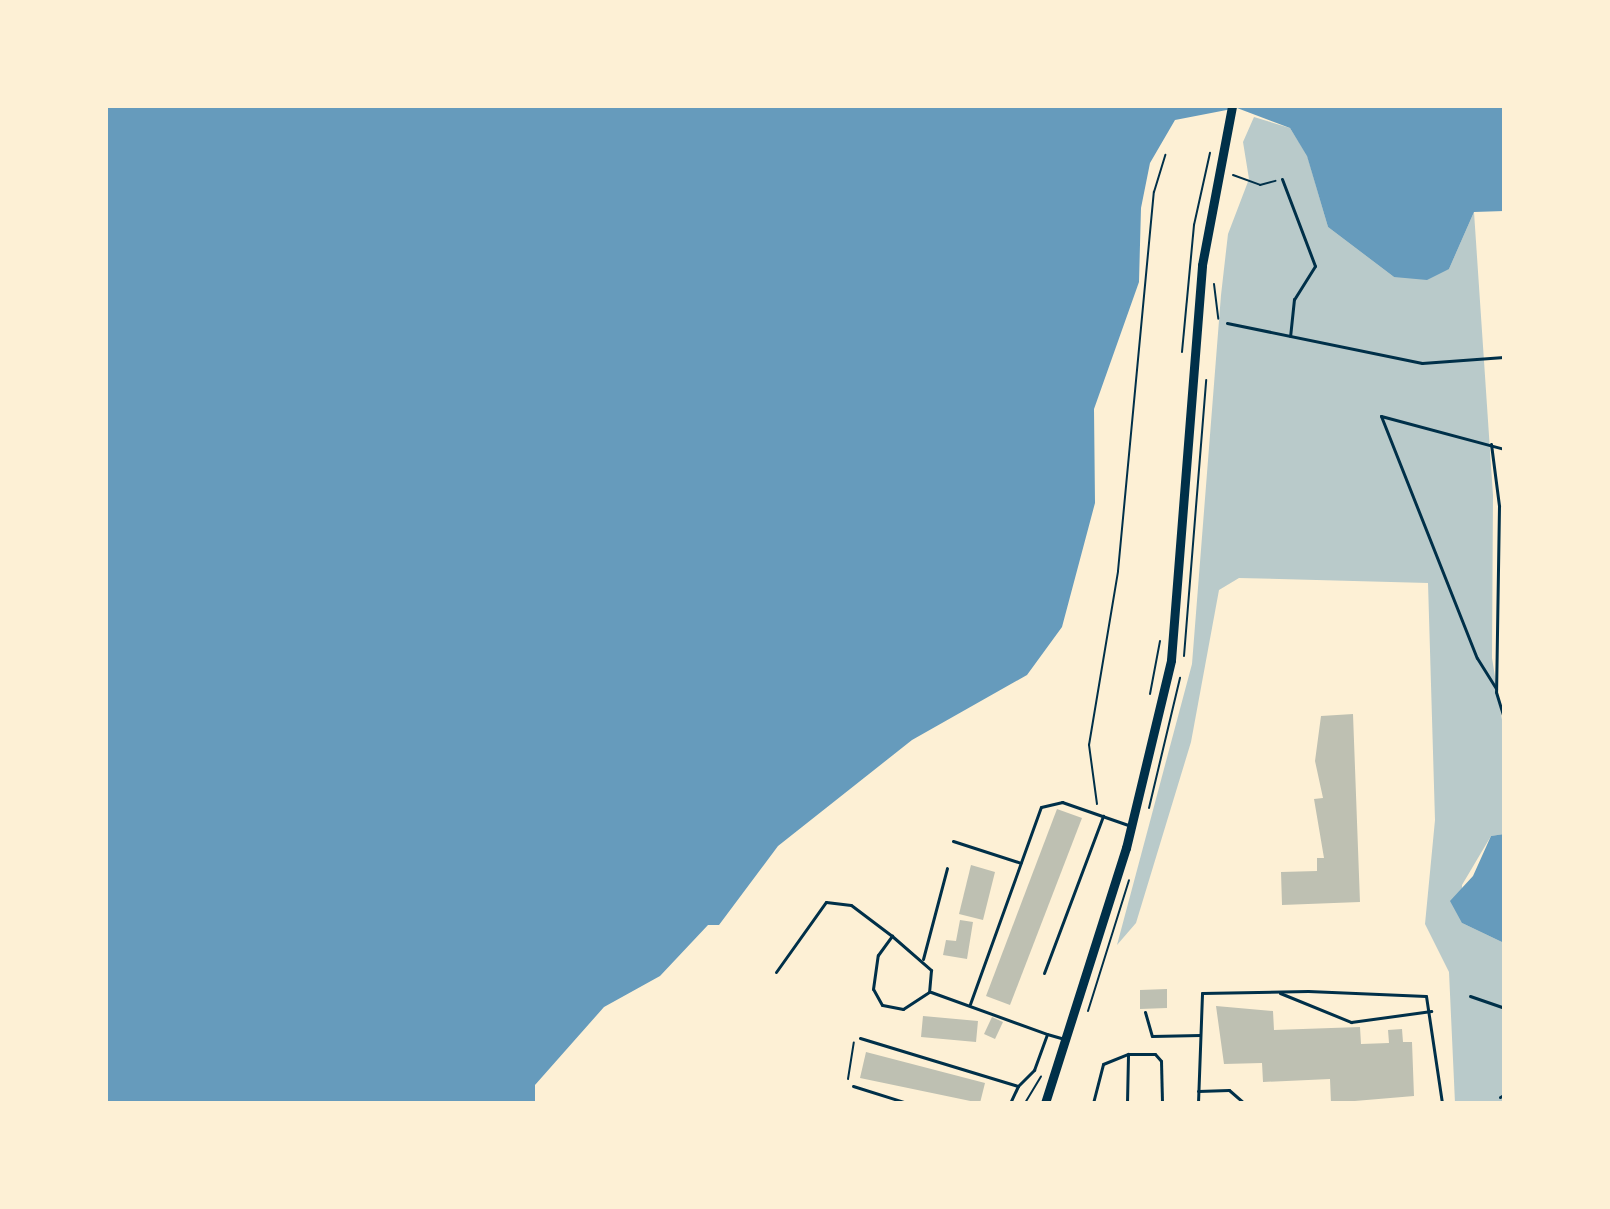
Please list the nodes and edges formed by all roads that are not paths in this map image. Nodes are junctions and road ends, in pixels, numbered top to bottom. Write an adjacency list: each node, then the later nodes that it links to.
1 (1232, 106): 11 (main road)
2 (1282, 179): 4 (lane)
3 (1227, 323): 4 (lane)
4 (1290, 336): 5 (lane)
5 (1504, 357)
6 (1491, 444): 7 (lane); 8 (lane); 8 (lane)
7 (1504, 449)
8 (1496, 688): 9 (lane)
9 (1504, 718)
10 (1103, 816): 11 (lane); 13 (lane); 18 (lane)
11 (1132, 826): 29 (main road)
12 (953, 841): 13 (lane)
13 (1021, 863): 22 (lane)
14 (947, 868): 16 (lane)
15 (892, 936): 16 (lane); 17 (lane); 19 (lane)
16 (923, 959): 19 (lane)
17 (776, 972)
18 (1044, 973)
19 (929, 992): 22 (lane)
20 (1277, 992): 24 (lane); 24 (lane); 27 (lane)
21 (1470, 996): 23 (lane)
22 (970, 1004): 26 (lane)
23 (1504, 1008)
24 (1431, 1011): 42 (lane)
25 (1145, 1012): 27 (lane)
26 (1047, 1034): 29 (lane); 32 (lane)
27 (1200, 1035): 33 (lane)
28 (860, 1038): 32 (lane)
29 (1066, 1039): 36 (main road)
30 (1128, 1054): 37 (lane); 38 (lane); 39 (lane)
31 (853, 1086): 34 (lane)
32 (1018, 1086): 35 (lane)
33 (1198, 1091): 40 (lane); 41 (lane)
34 (905, 1103)
35 (1010, 1103)
36 (1045, 1103)
37 (1093, 1103)
38 (1127, 1103)
39 (1162, 1103)
40 (1198, 1103)
41 (1244, 1103)
42 (1442, 1103)

